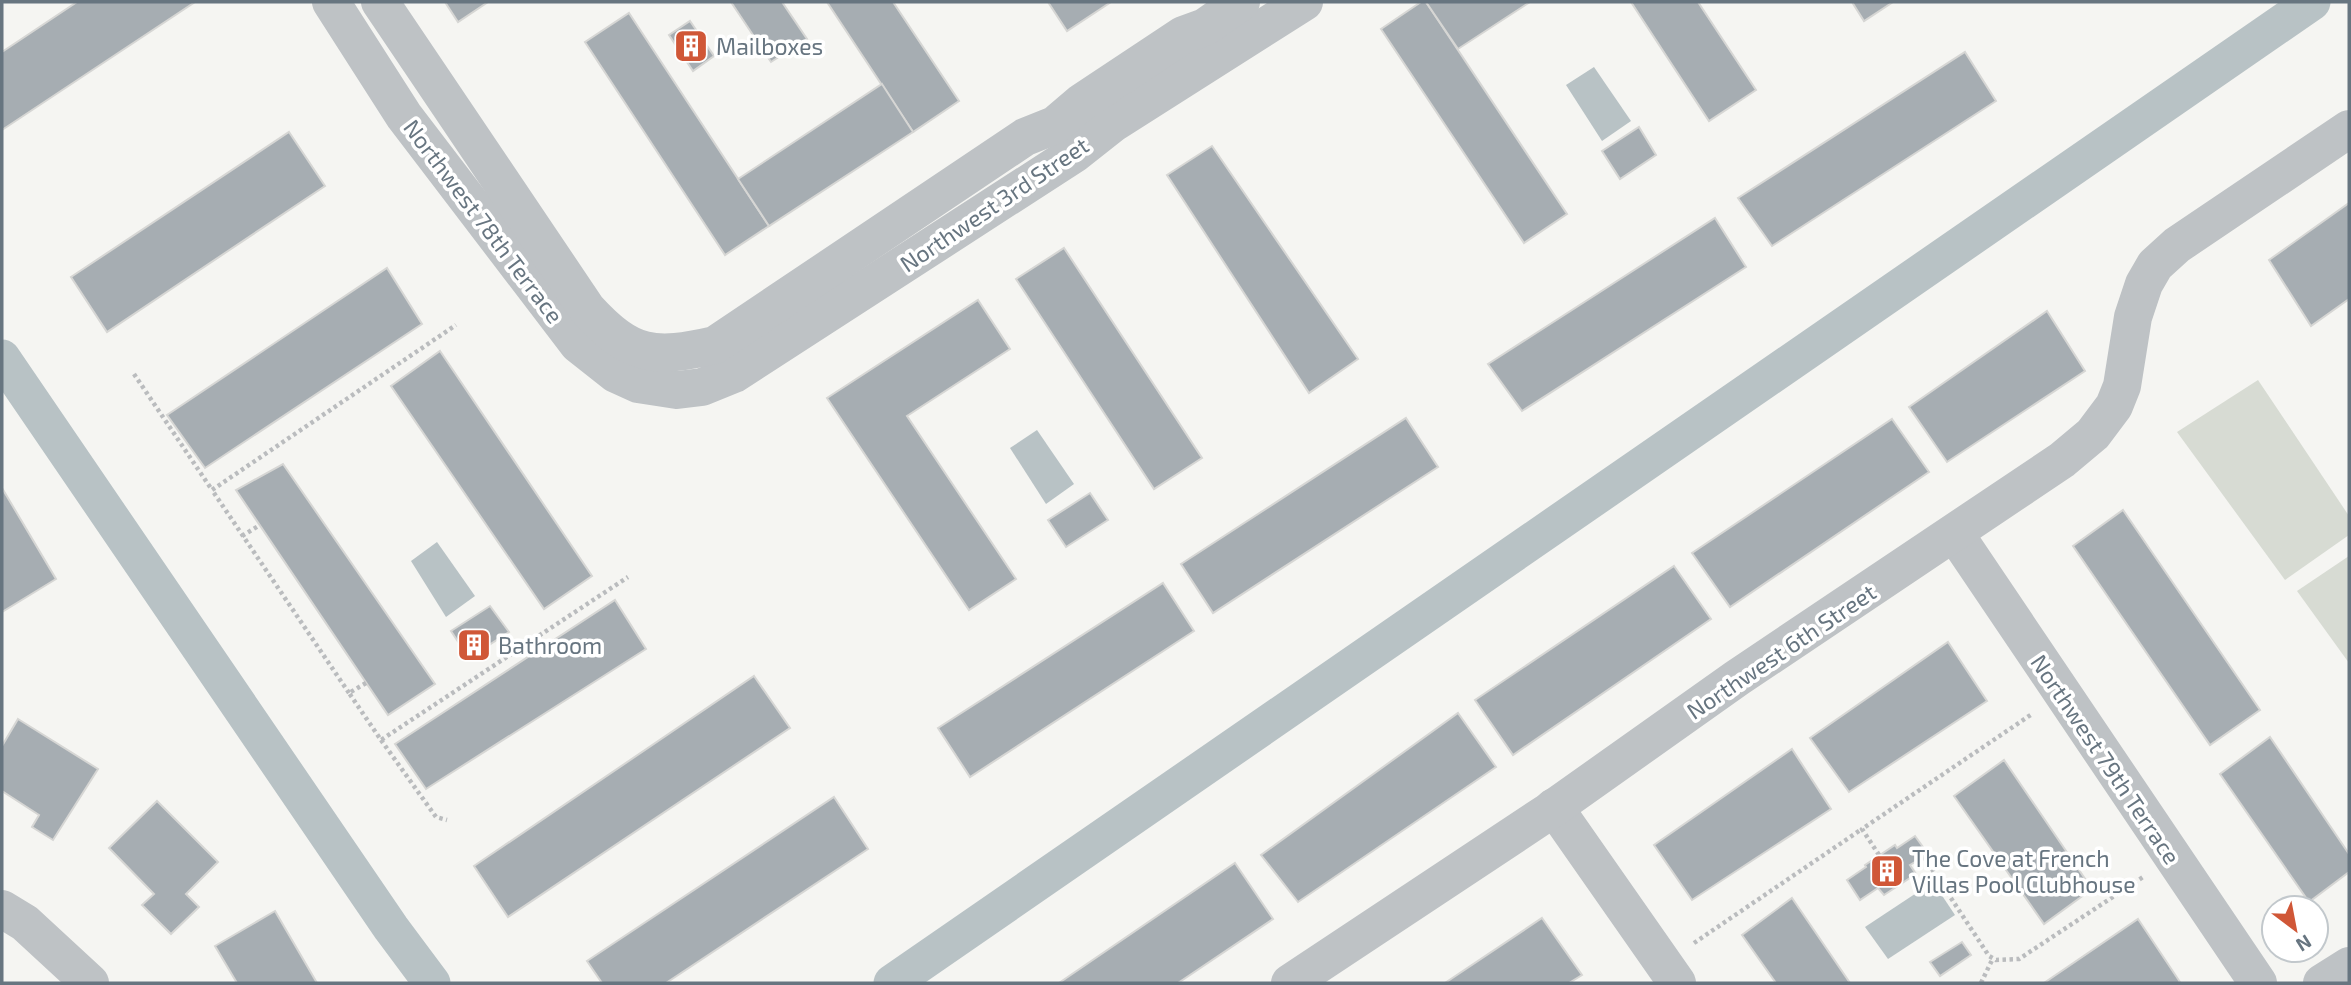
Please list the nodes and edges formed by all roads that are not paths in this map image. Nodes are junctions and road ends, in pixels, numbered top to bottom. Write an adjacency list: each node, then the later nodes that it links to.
1 (331, 2): 7 (street, Northwest 78th Terrace)
2 (380, 2): 6 (street, Northwest 78th Terrace)
3 (1241, 2): 6 (street, Northwest 3rd Street)
4 (1304, 2): 7 (street, Northwest 3rd Street)
5 (2349, 129): 8 (street, Northwest 6th Street)
6 (663, 353)
7 (677, 390)
8 (1955, 534): 9 (street, Northwest 6th Street); 15 (street, Northwest 79th Terrace)
9 (1554, 807): 12 (street); 14 (street, Northwest 6th Street)
10 (2, 909): 13 (street)
11 (2349, 965): 16 (street)
12 (1670, 974)
13 (90, 983)
14 (1290, 983)
15 (2258, 983)
16 (2322, 983)

